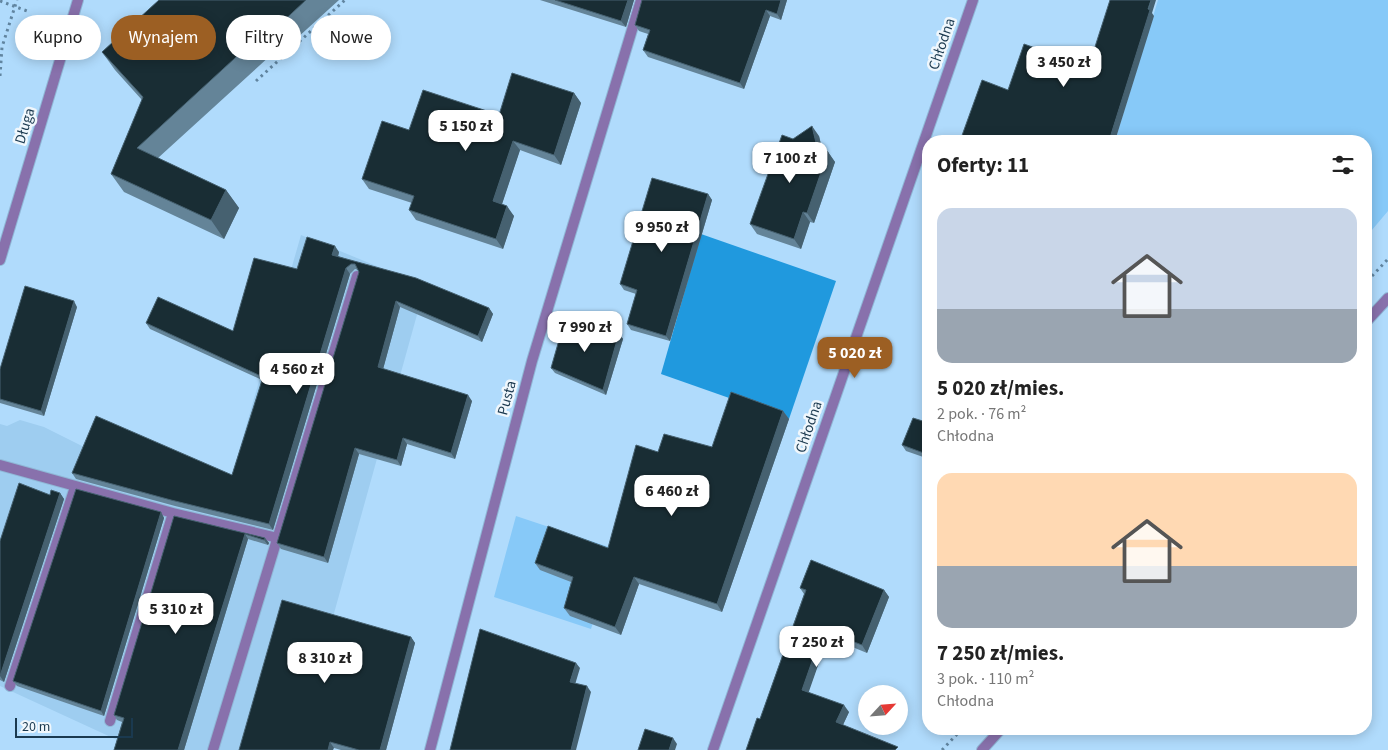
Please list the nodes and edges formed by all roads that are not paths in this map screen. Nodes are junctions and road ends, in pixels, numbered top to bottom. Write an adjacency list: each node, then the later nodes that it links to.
1 (78, 0): 6 (street, Długa)
2 (641, 0): 18 (street, Pusta)
3 (973, 0): 4 (street, Chłodna)
4 (926, 135)
5 (922, 147): 19 (street, Chłodna)
6 (0, 260)
7 (357, 276): 13 (street)
8 (1388, 298): 9 (street)
9 (1372, 315)
10 (0, 465): 11 (street)
11 (75, 487): 12 (street); 14 (street)
12 (173, 513): 13 (street); 15 (street)
13 (278, 538): 17 (street)
14 (10, 686)
15 (110, 721)
16 (996, 735): 20 (street)
17 (213, 750)
18 (430, 750)
19 (713, 750)
20 (982, 750)

